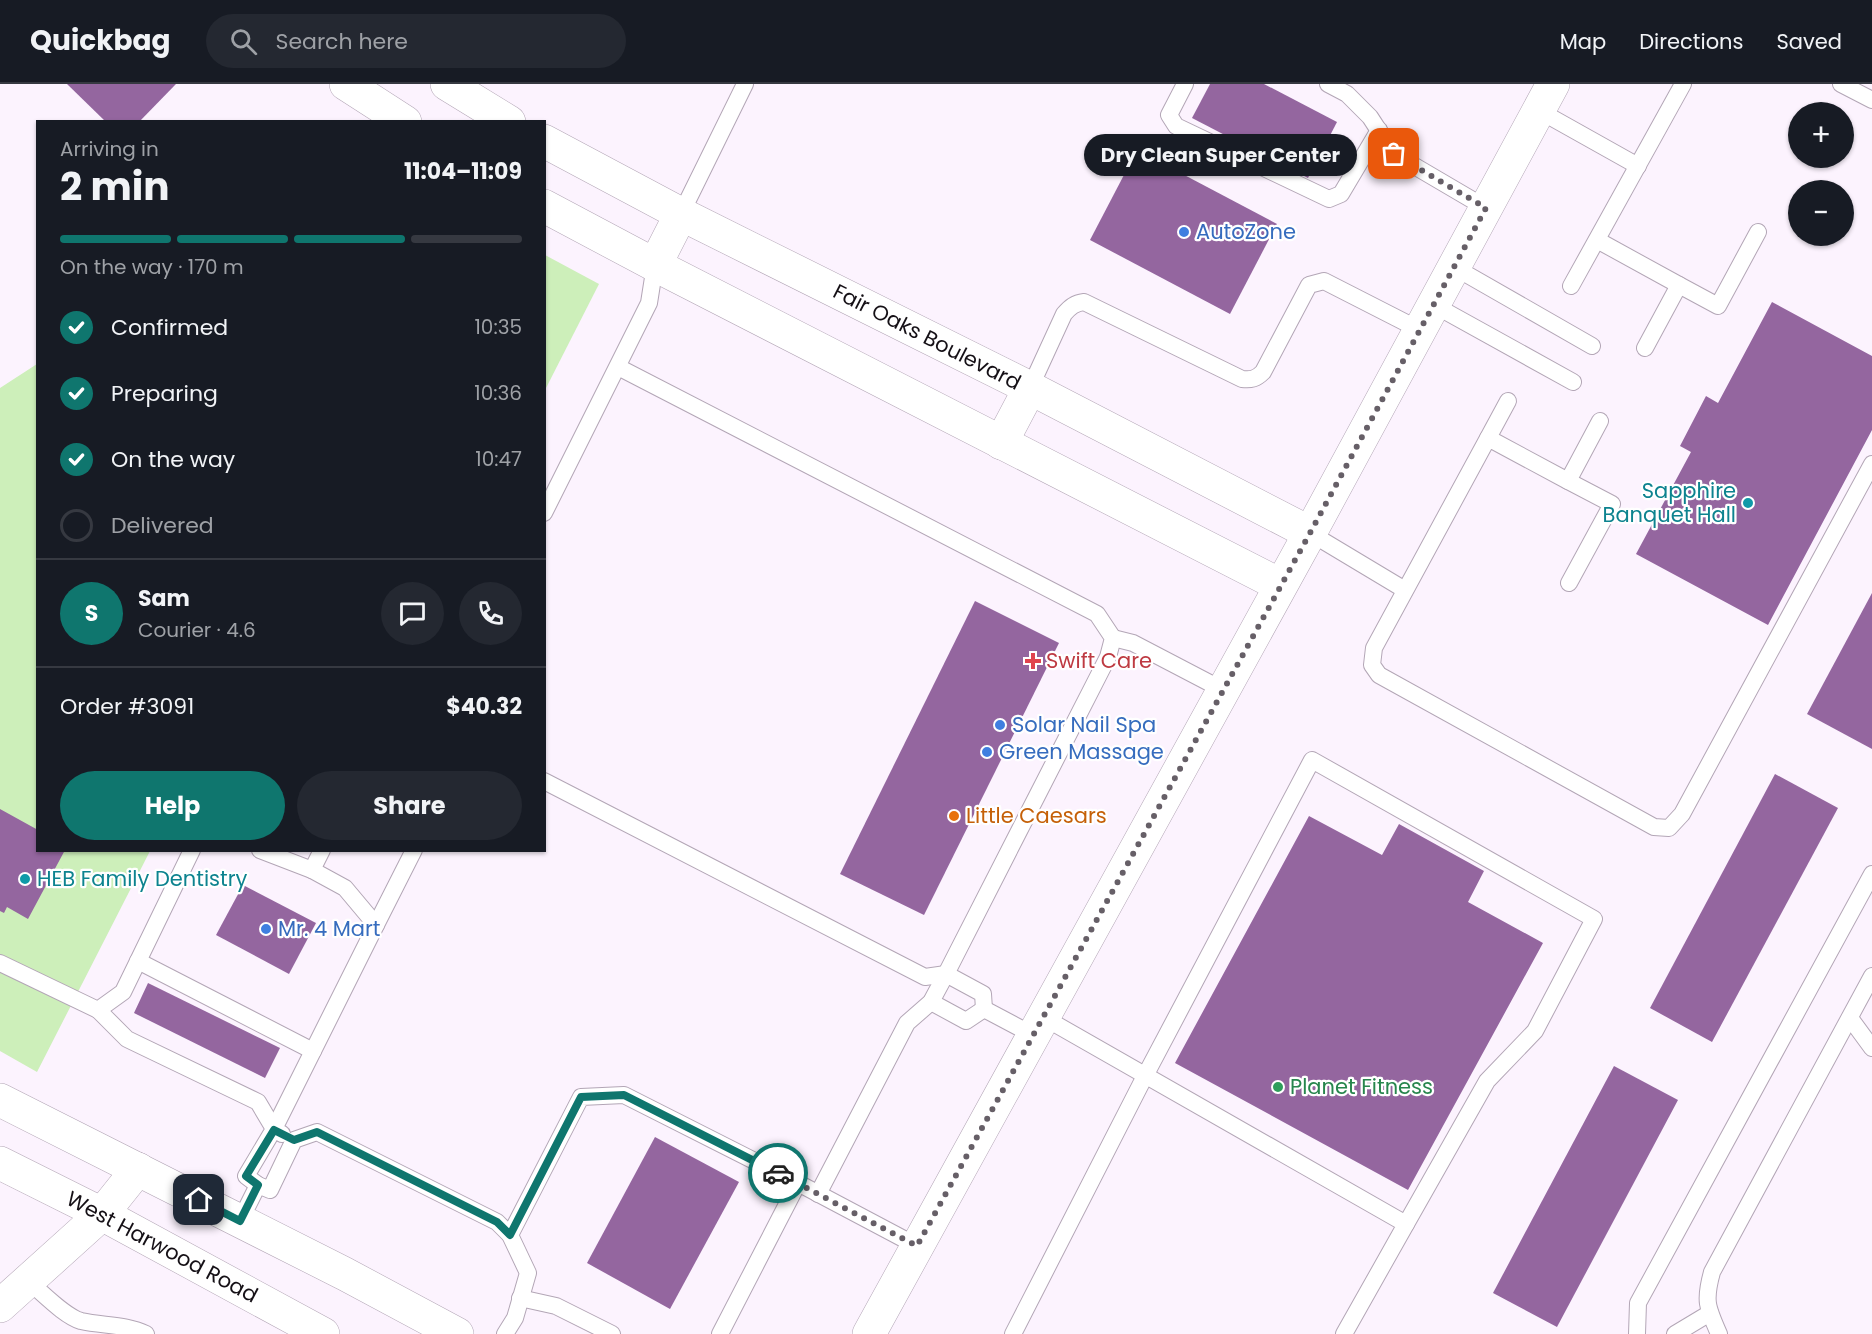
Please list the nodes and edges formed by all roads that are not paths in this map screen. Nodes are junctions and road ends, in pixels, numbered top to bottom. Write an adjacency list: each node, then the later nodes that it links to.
1 (346, 84): 10 (main road)
2 (447, 84): 11 (main road)
3 (745, 84): 17 (lane)
4 (1185, 84): 12 (lane)
5 (1328, 84): 12 (lane)
6 (1683, 84): 14 (lane)
7 (1841, 84): 9 (lane)
8 (1546, 97): 14 (lane); 16 (main road)
9 (1872, 100)
10 (402, 120)
11 (506, 120)
12 (1379, 130): 16 (lane)
13 (546, 142): 17 (main road, Fair Oaks Boulevard)
14 (1638, 166): 19 (lane)
15 (546, 207): 20 (main road)
16 (1486, 208): 21 (main road)
17 (681, 214): 20 (main road); 29 (main road, Fair Oaks Boulevard)
18 (1758, 232): 23 (lane)
19 (1597, 240): 22 (lane); 23 (lane)
20 (655, 265): 27 (lane); 33 (main road)
21 (1454, 267): 24 (main road); 25 (lane)
22 (1571, 285)
23 (1679, 285): 26 (lane)
24 (1427, 317): 28 (lane); 29 (lane); 37 (main road)
25 (1592, 346)
26 (1645, 348)
27 (618, 367): 36 (lane); 41 (lane)
28 (1573, 382)
29 (1030, 388): 33 (main road); 37 (main road, Fair Oaks Boulevard)
30 (1508, 401): 32 (lane)
31 (1600, 420): 35 (lane)
32 (1488, 438): 35 (lane); 40 (lane)
33 (1001, 442): 39 (main road)
34 (1872, 464): 40 (lane)
35 (1568, 480): 38 (lane)
36 (546, 509)
37 (1310, 533): 39 (main road); 40 (lane)
38 (1569, 583)
39 (1280, 585): 42 (main road)
40 (1405, 590)
41 (1113, 638): 42 (lane); 53 (lane)
42 (1222, 690): 59 (main road)
43 (546, 782): 53 (lane)
44 (191, 852): 51 (lane)
45 (265, 852): 48 (lane)
46 (321, 852): 48 (lane)
47 (413, 852): 50 (lane)
48 (312, 870): 50 (lane)
49 (1872, 874): 90 (lane)
50 (376, 925): 61 (lane)
51 (138, 961): 57 (lane); 61 (lane)
52 (0, 963): 57 (lane)
53 (946, 974): 55 (lane); 56 (lane)
54 (1872, 976): 58 (lane)
55 (931, 1002): 56 (lane); 70 (lane)
56 (984, 1009): 59 (lane)
57 (98, 1010): 64 (lane)
58 (1850, 1018): 60 (lane); 79 (lane)
59 (1038, 1026): 62 (lane); 75 (main road)
60 (1872, 1048)
61 (313, 1051): 64 (lane)
62 (1145, 1076): 73 (lane); 73 (lane); 88 (lane)
63 (0, 1100): 67 (main road)
64 (274, 1130): 65 (lane); 69 (lane)
65 (294, 1140): 69 (lane); 74 (lane)
66 (0, 1163): 71 (main road, West Harwood Road)
67 (138, 1169): 71 (main road); 72 (main road)
68 (798, 1183): 70 (lane); 74 (lane); 86 (lane)
69 (258, 1185): 72 (lane)
70 (818, 1194): 75 (lane)
71 (102, 1214): 76 (main road); 81 (main road, West Harwood Road)
72 (240, 1221): 83 (main road)
73 (1406, 1224): 89 (lane)
74 (510, 1235): 77 (lane)
75 (917, 1246): 87 (main road)
76 (28, 1281): 78 (main road); 80 (lane)
77 (520, 1298): 84 (lane); 85 (lane)
78 (0, 1305)
79 (1710, 1313): 91 (lane); 92 (lane)
80 (76, 1327): 82 (lane)
81 (314, 1332)
82 (146, 1334)
83 (457, 1334)
84 (505, 1334)
85 (612, 1334)
86 (720, 1334)
87 (869, 1334)
88 (1013, 1334)
89 (1344, 1334)
90 (1637, 1334)
91 (1675, 1334)
92 (1719, 1334)

